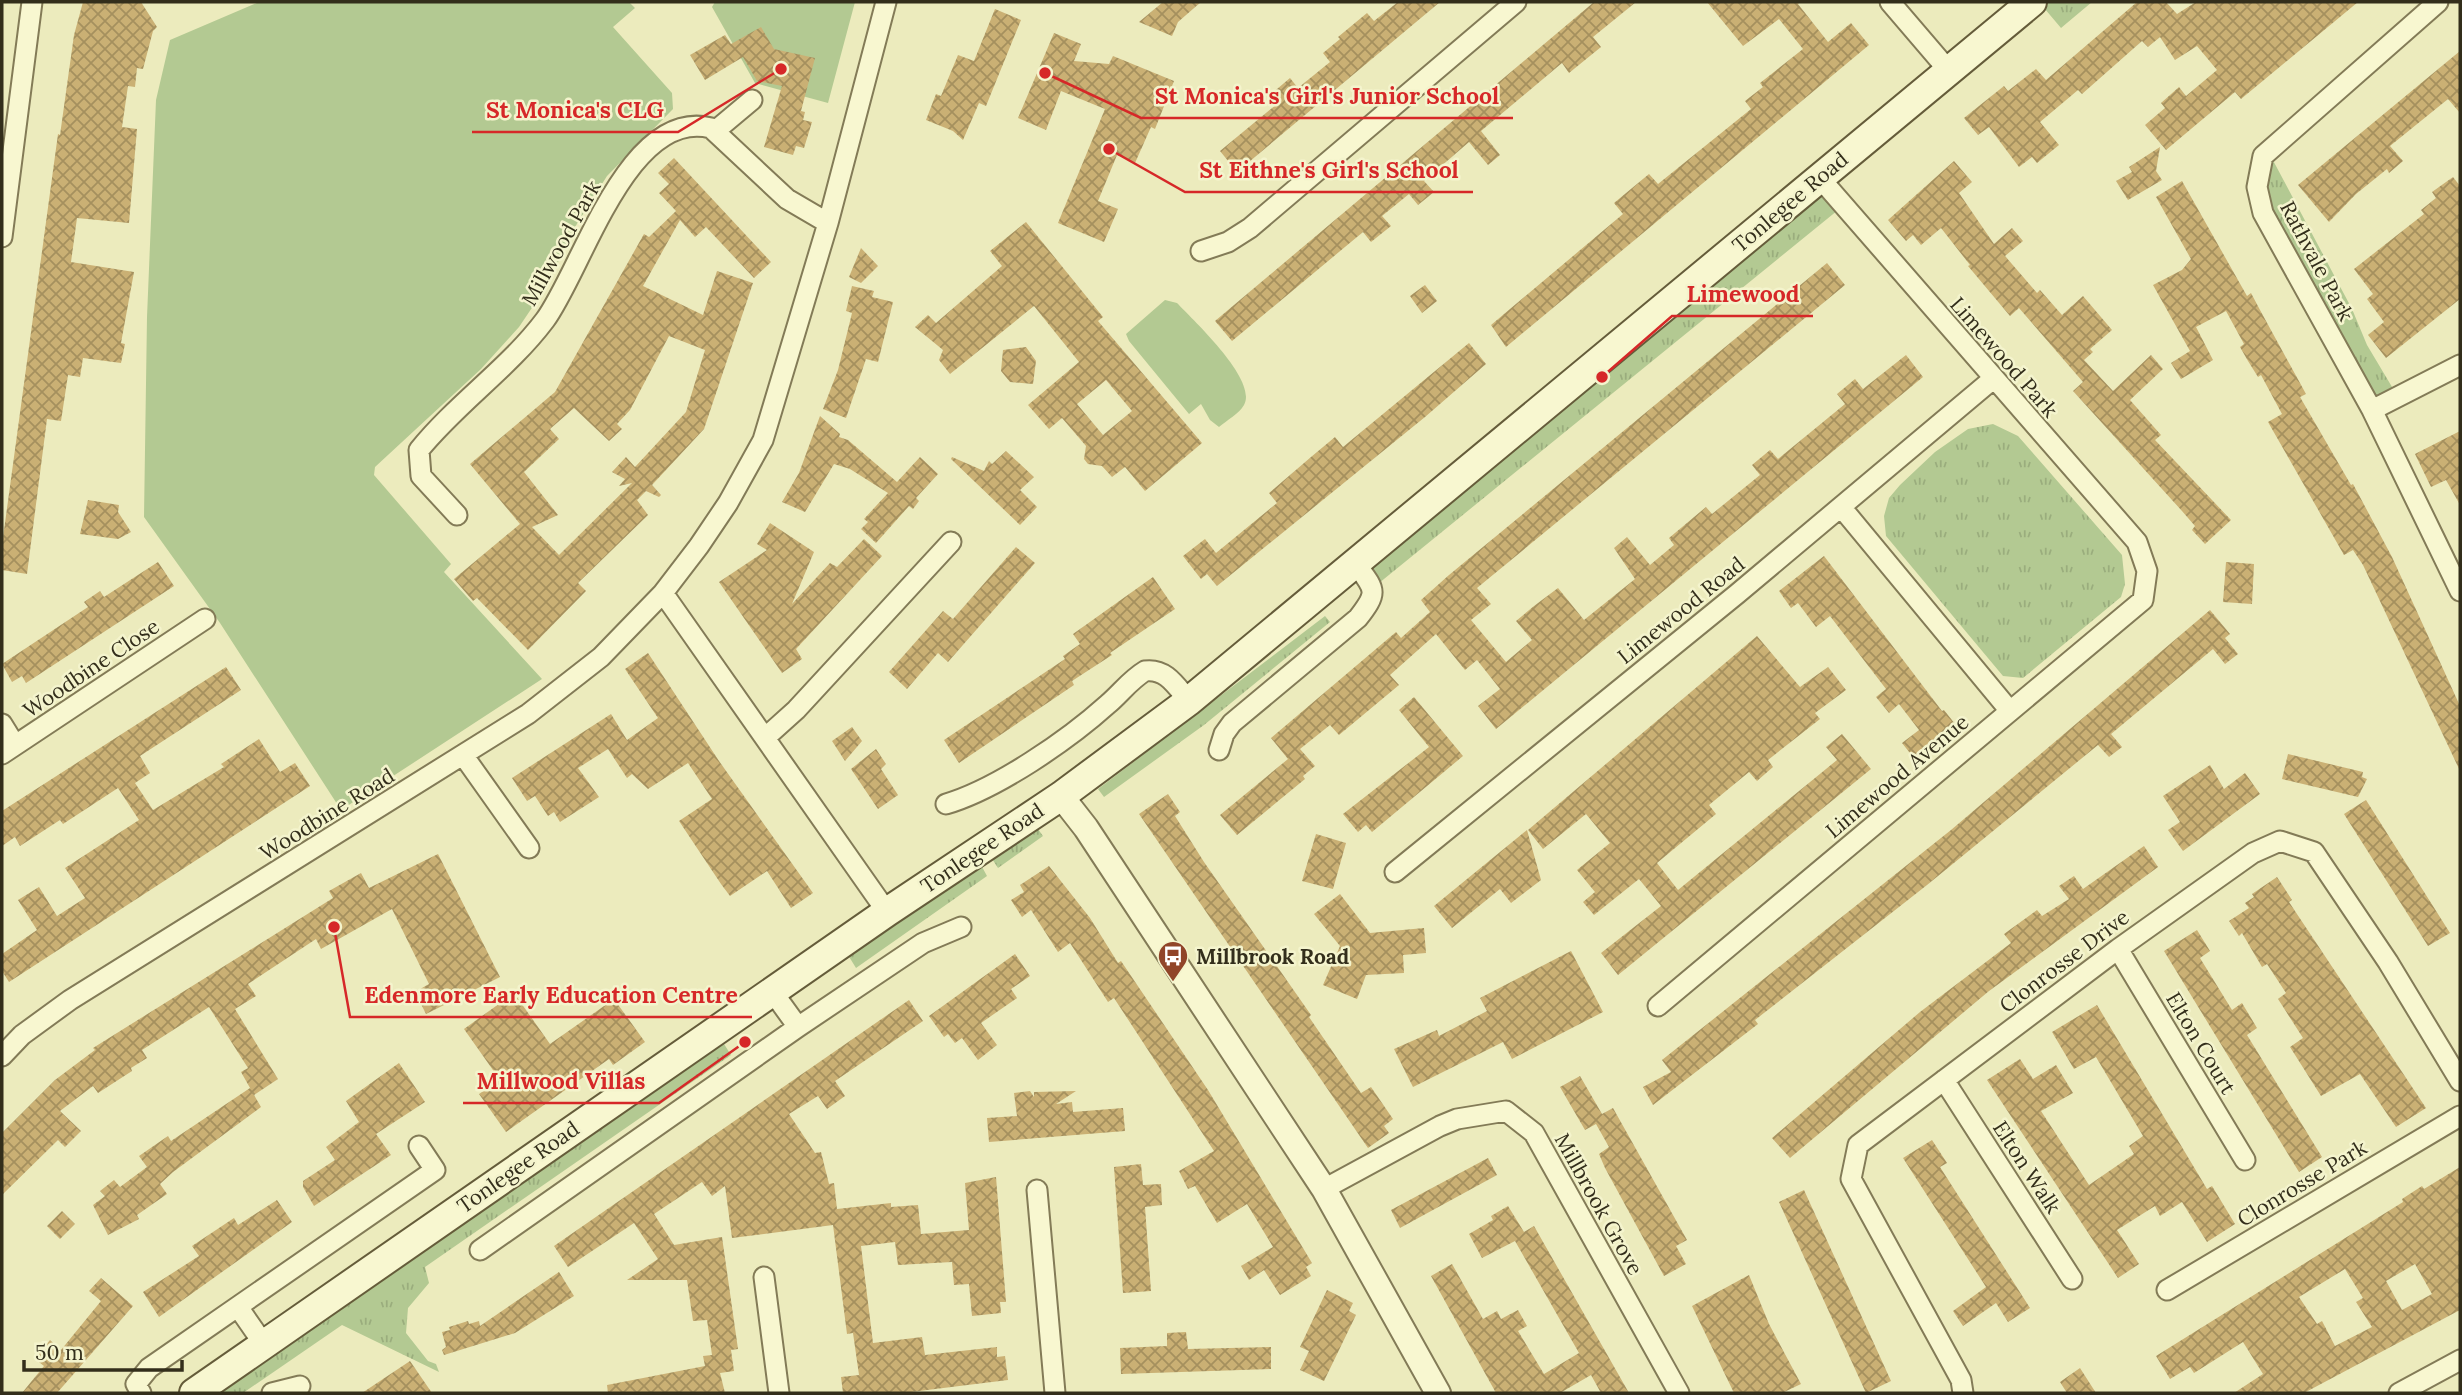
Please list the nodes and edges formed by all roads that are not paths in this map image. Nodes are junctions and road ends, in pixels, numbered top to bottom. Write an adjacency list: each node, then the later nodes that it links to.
1 (32, 2): 12 (street)
2 (886, 2): 11 (street)
3 (1516, 2): 13 (street)
4 (1890, 2): 7 (street)
5 (2032, 2): 7 (main road, Tonlegee Road)
6 (2438, 2): 16 (street, Rathvale Park)
7 (1949, 71): 10 (main road, Tonlegee Road)
8 (752, 100): 9 (street)
9 (715, 131): 11 (street); 18 (street, Millwood Park)
10 (1819, 177): 15 (street, Limewood Park); 20 (main road, Tonlegee Road)
11 (828, 223): 23 (street)
12 (2, 237)
13 (1201, 251)
14 (2460, 365): 16 (street)
15 (1993, 379): 17 (street, Limewood Road); 21 (street, Limewood Park)
16 (2372, 410): 22 (street, Rathvale Park)
17 (1842, 507): 26 (street); 35 (street, Limewood Road)
18 (457, 516)
19 (951, 542): 28 (street)
20 (1356, 564): 25 (main road, Tonlegee Road); 30 (street)
21 (2147, 571): 26 (street, Limewood Avenue)
22 (2460, 591)
23 (663, 593): 28 (street); 31 (street, Woodbine Road)
24 (205, 620): 29 (street, Woodbine Close)
25 (1189, 701): 32 (main road, Tonlegee Road); 33 (street)
26 (2010, 711): 40 (street, Limewood Avenue)
27 (2, 724): 29 (street)
28 (766, 737): 36 (street)
29 (8, 750)
30 (1219, 750)
31 (463, 755): 34 (street); 42 (street, Woodbine Road)
32 (1061, 796): 36 (main road, Tonlegee Road); 48 (street)
33 (946, 804)
34 (529, 848)
35 (1395, 872)
36 (887, 912): 39 (main road, Tonlegee Road)
37 (961, 926): 41 (street)
38 (2118, 949): 43 (street, Clonrosse Drive); 44 (street, Clonrosse Drive); 47 (street, Elton Court)
39 (772, 991): 41 (street); 55 (main road, Tonlegee Road)
40 (1658, 1006)
41 (798, 1027): 50 (street)
42 (2, 1056)
43 (1944, 1080): 52 (street, Elton Walk); 65 (street, Clonrosse Drive)
44 (2460, 1081)
45 (2460, 1116): 53 (street, Clonrosse Park)
46 (419, 1146): 54 (street)
47 (2245, 1160)
48 (1324, 1189): 63 (street); 64 (street, Millbrook Grove)
49 (1037, 1190): 62 (street)
50 (480, 1250)
51 (764, 1277): 61 (street)
52 (2072, 1279)
53 (2167, 1290)
54 (238, 1307): 55 (street); 58 (street)
55 (263, 1343): 59 (main road, Tonlegee Road)
56 (2460, 1360): 66 (street)
57 (300, 1385): 60 (street)
58 (141, 1393)
59 (194, 1393)
60 (272, 1393)
61 (779, 1393)
62 (1055, 1393)
63 (1438, 1393)
64 (1679, 1393)
65 (1963, 1393)
66 (2399, 1393)

